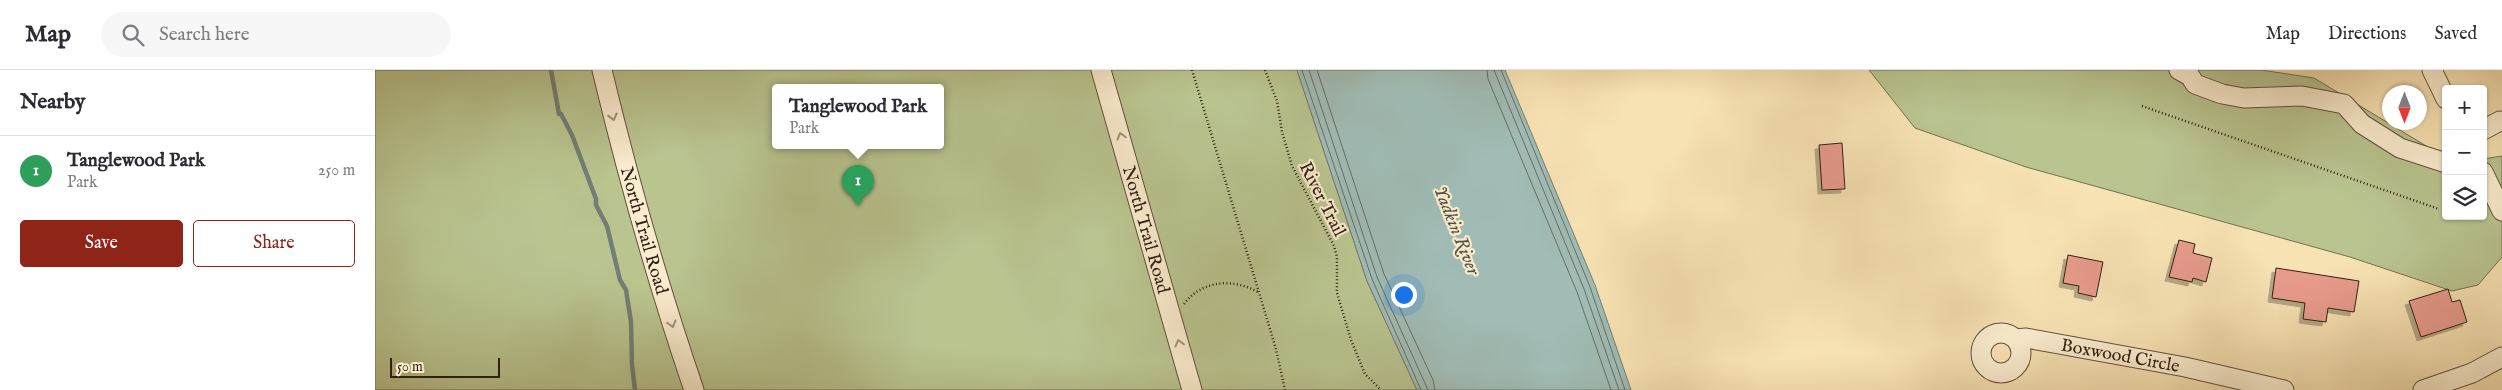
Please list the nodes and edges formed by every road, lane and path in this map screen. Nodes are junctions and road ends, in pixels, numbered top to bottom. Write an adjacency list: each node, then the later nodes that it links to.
1 (602, 70): 19 (street, North Trail Road, one-way to 19)
2 (1101, 70): 16 (street, North Trail Road, one-way to 2)
3 (1192, 70): 15 (path)
4 (1265, 70): 22 (path, River Trail)
5 (2179, 70): 11 (street)
6 (2432, 70): 7 (street)
7 (2442, 91)
8 (2142, 106): 13 (path)
9 (2500, 121): 10 (street)
10 (2487, 128)
11 (2442, 162)
12 (2489, 178): 14 (street)
13 (2439, 209)
14 (2502, 211)
15 (1259, 292): 16 (path); 21 (path)
16 (1174, 324): 20 (street, North Trail Road, one-way to 16)
17 (2016, 339): 23 (street, Boxwood Circle)
18 (2502, 357): 24 (street)
19 (694, 390)
20 (1192, 390)
21 (1285, 390)
22 (1381, 390)
23 (2284, 390)
24 (2423, 390)

